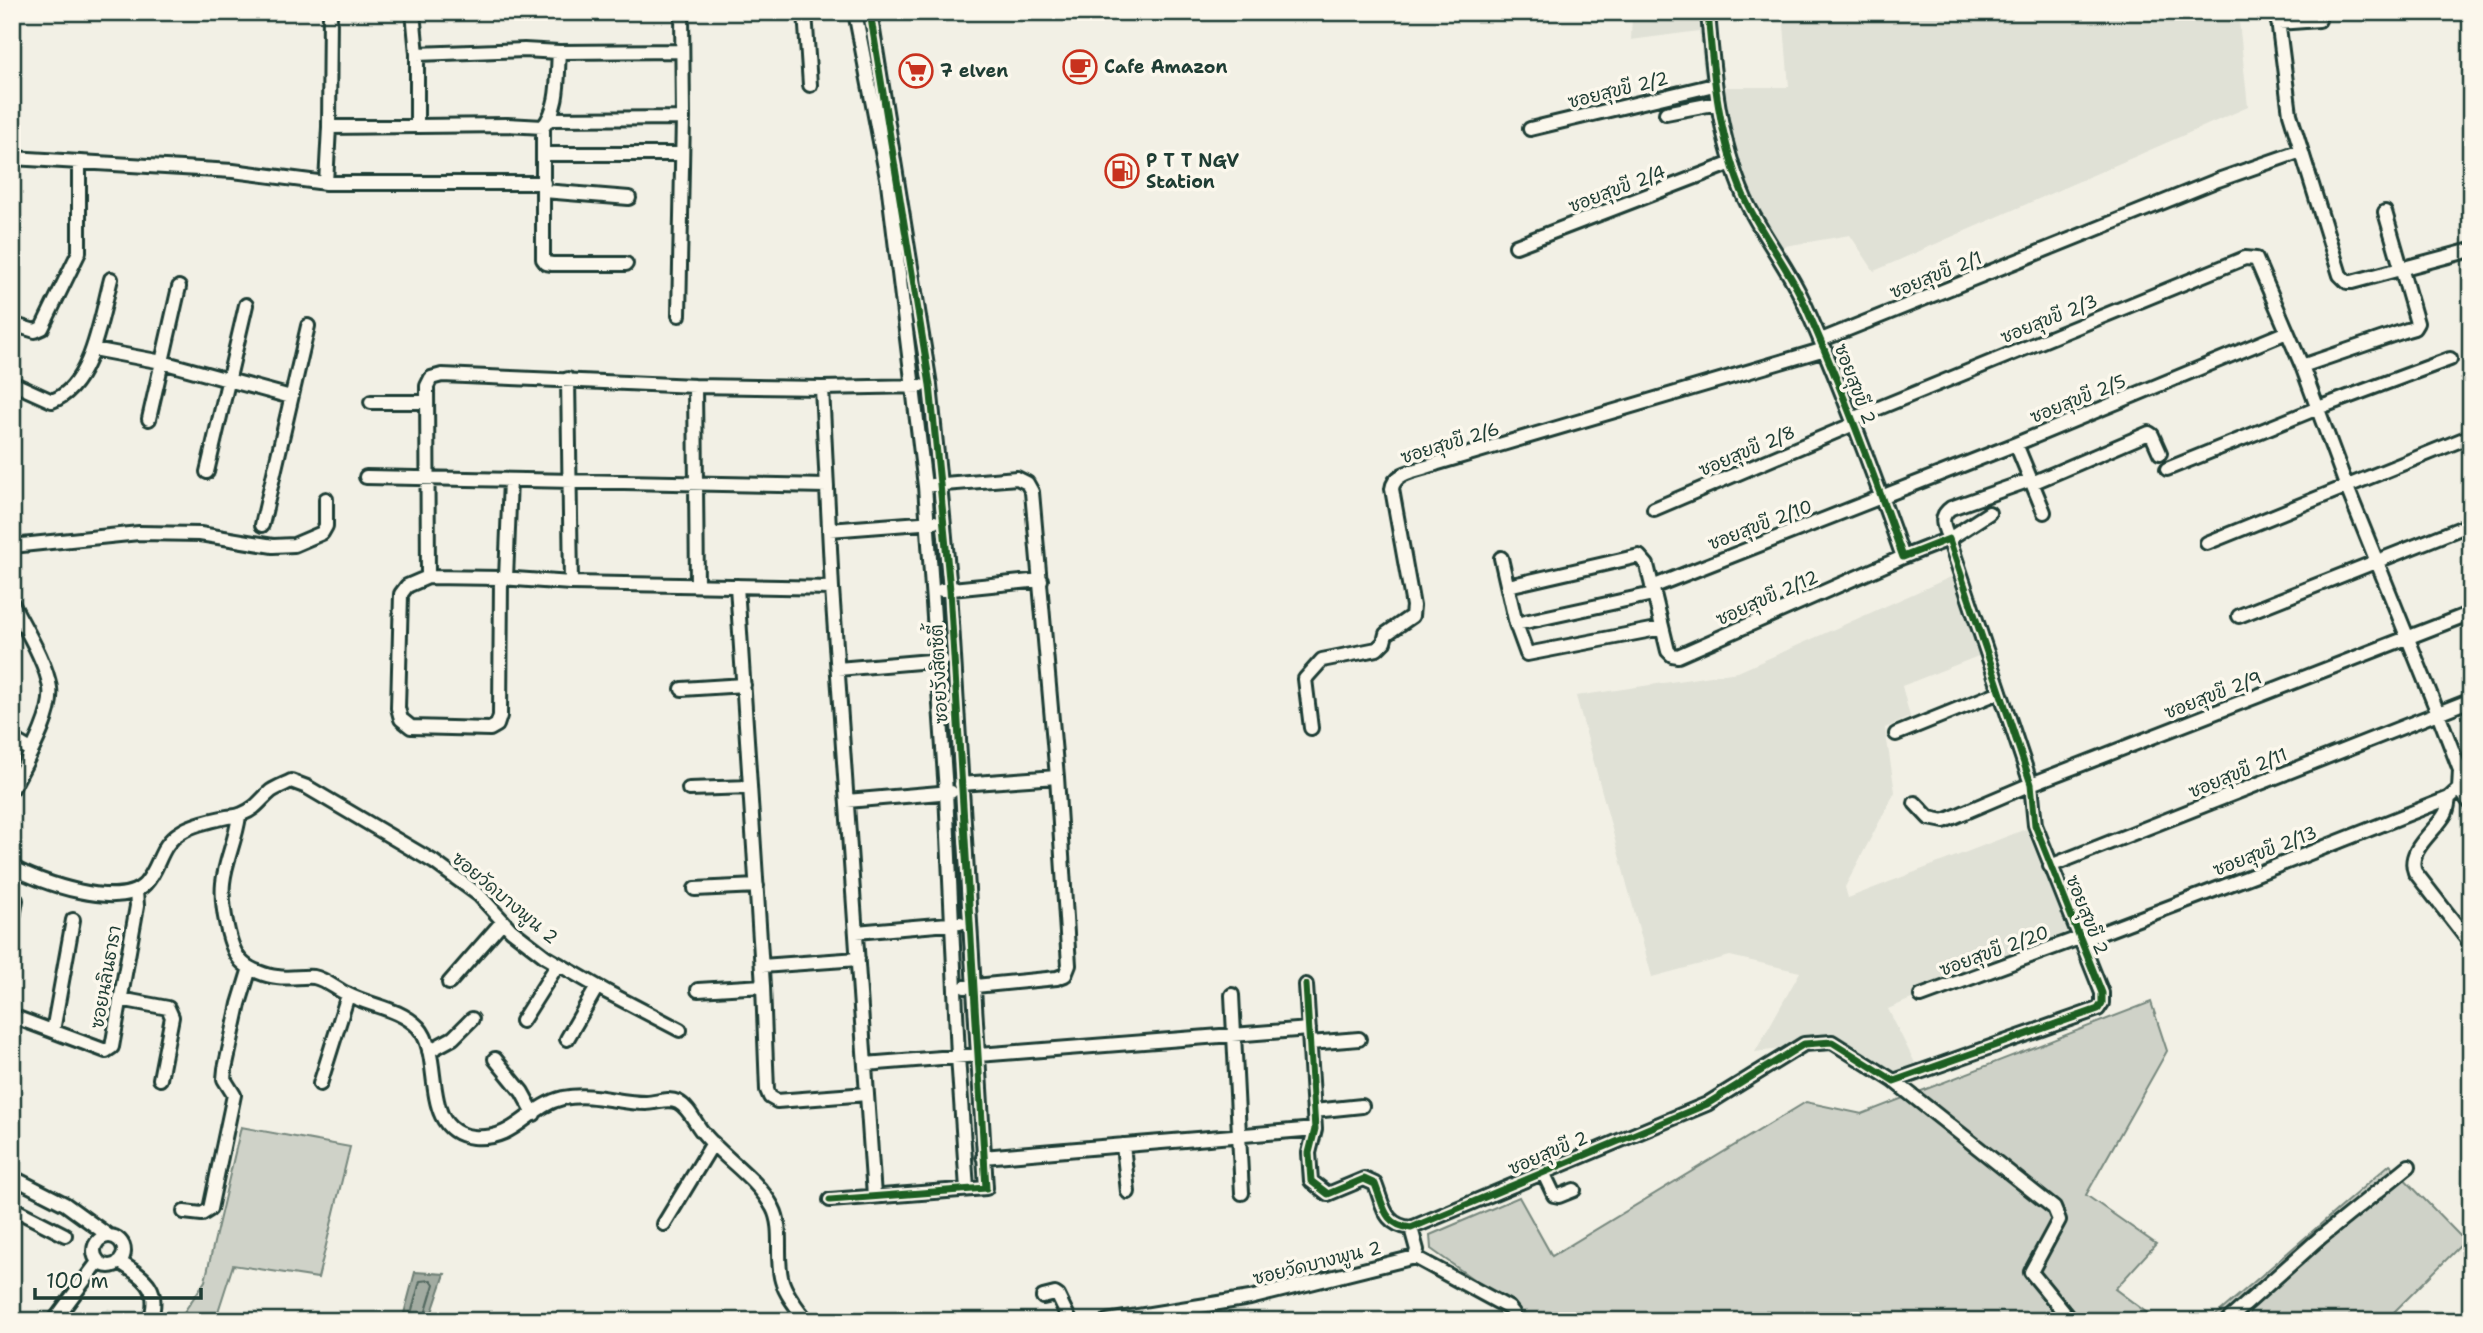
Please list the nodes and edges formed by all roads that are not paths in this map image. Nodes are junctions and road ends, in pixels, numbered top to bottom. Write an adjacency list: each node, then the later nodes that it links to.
1 (330, 12): 20 (street)
2 (413, 12): 12 (street)
3 (682, 12): 10 (street)
4 (805, 12): 13 (street)
5 (855, 12): 53 (street, ซอยรังสิตซิตี้)
6 (870, 12): 51 (street, ซอยรังสิตซิตี้)
7 (1708, 12): 14 (street, ซอยสุขขี 2)
8 (2277, 18): 9 (street); 22 (street)
9 (2319, 19)
10 (682, 51): 11 (street); 17 (street)
11 (559, 52): 12 (street); 18 (street)
12 (417, 54): 19 (street)
13 (810, 85)
14 (1714, 85): 15 (street, ซอยสุขขี 2); 21 (street, ซอยสุขขี 2/2)
15 (1718, 103): 16 (street); 27 (street, ซอยสุขขี 2)
16 (1666, 113)
17 (683, 118): 18 (street); 23 (street)
18 (547, 123): 19 (street); 24 (street)
19 (417, 126): 20 (street)
20 (330, 127): 28 (street)
21 (1530, 129)
22 (2301, 150): 35 (street); 43 (street, ซอยสุขขี 2/1)
23 (682, 153): 24 (street); 39 (street)
24 (544, 154): 29 (street)
25 (12, 158): 26 (street)
26 (79, 163): 28 (street); 40 (street)
27 (1732, 163): 32 (street, ซอยสุขขี 2/4); 43 (street, ซอยสุขขี 2)
28 (326, 183): 29 (street)
29 (544, 187): 30 (street); 34 (street)
30 (629, 198)
31 (2385, 212): 35 (street)
32 (1516, 246)
33 (2471, 250): 35 (street)
34 (626, 264)
35 (2401, 270): 47 (street)
36 (111, 279): 44 (street)
37 (179, 287): 46 (street)
38 (246, 304): 49 (street)
39 (679, 315)
40 (12, 324)
41 (307, 326): 55 (street)
42 (2287, 332): 47 (street); 60 (street, ซอยสุขขี 2/3); 62 (street, ซอยสุขขี 2/5)
43 (1823, 345): 60 (street, ซอยสุขขี 2); 117 (street, ซอยสุขขี 2/6)
44 (93, 349): 46 (street); 50 (street)
45 (2450, 359): 58 (street)
46 (162, 362): 49 (street); 59 (street)
47 (2302, 366): 58 (street)
48 (568, 379): 52 (street); 57 (street); 69 (street)
49 (228, 381): 55 (street); 65 (street)
50 (12, 383)
51 (930, 385): 53 (street); 71 (street, ซอยรังสิตซิตี้)
52 (695, 386): 54 (street); 72 (street)
53 (914, 386): 54 (street); 75 (street, ซอยรังสิตซิตี้)
54 (822, 388): 74 (street)
55 (291, 397): 84 (street)
56 (371, 402): 57 (street)
57 (427, 402): 67 (street)
58 (2318, 408): 64 (street); 73 (street)
59 (149, 419)
60 (1853, 421): 76 (street, ซอยสุขขี 2); 78 (street, ซอยสุขขี 2/8)
61 (2471, 436): 73 (street)
62 (2016, 444): 70 (street); 76 (street, ซอยสุขขี 2/5)
63 (2160, 453): 70 (street)
64 (2167, 469)
65 (207, 472)
66 (366, 477): 67 (street)
67 (428, 477): 68 (street); 92 (street)
68 (510, 480): 69 (street); 93 (street)
69 (569, 481): 72 (street); 95 (street)
70 (2031, 481): 79 (street); 86 (street)
71 (940, 484): 75 (street); 81 (street, ซอยรังสิตซิตี้); 94 (street)
72 (696, 485): 74 (street); 96 (street)
73 (2346, 485): 87 (street); 91 (street)
74 (827, 486): 85 (street)
75 (925, 486): 82 (street, ซอยรังสิตซิตี้)
76 (1882, 496): 90 (street, ซอยสุขขี 2); 101 (street, ซอยสุขขี 2/10)
77 (326, 499): 88 (street)
78 (1654, 509)
79 (2044, 512)
80 (1989, 513): 86 (street)
81 (943, 521): 82 (street); 100 (street, ซอยรังสิตซิตี้)
82 (928, 523): 85 (street); 102 (street, ซอยรังสิตซิตี้)
83 (2471, 524): 91 (street)
84 (262, 525)
85 (829, 530): 99 (street)
86 (1949, 539): 90 (street); 114 (street, ซอยสุขขี 2)
87 (2207, 543)
88 (12, 546)
89 (1501, 558): 98 (street)
90 (1903, 558): 107 (street, ซอยสุขขี 2/12)
91 (2377, 561): 105 (street); 108 (street)
92 (428, 577): 93 (street); 93 (street)
93 (504, 578): 95 (street)
94 (1041, 580): 100 (street); 121 (street)
95 (571, 583): 96 (street)
96 (697, 586): 97 (street)
97 (737, 586): 99 (street); 112 (street)
98 (1508, 586): 101 (street); 106 (street)
99 (832, 588): 111 (street)
100 (950, 590): 102 (street); 109 (street, ซอยรังสิตซิตี้)
101 (1653, 590): 106 (street, ซอยสุขขี 2/10); 107 (street)
102 (932, 591): 110 (street, ซอยรังสิตซิตี้)
103 (12, 603): 120 (street)
104 (2471, 612): 108 (street, ซอยสุขขี 2/9)
105 (2239, 616)
106 (1516, 624): 107 (street)
107 (1662, 628)
108 (2407, 638): 116 (street); 122 (street, ซอยสุขขี 2/9)
109 (954, 660): 110 (street); 125 (street, ซอยรังสิตซิตี้)
110 (936, 661): 111 (street); 128 (street, ซอยรังสิตซิตี้)
111 (838, 669): 130 (street)
112 (744, 685): 113 (street); 124 (street)
113 (682, 689)
114 (2000, 692): 118 (street); 122 (street, ซอยสุขขี 2)
115 (2471, 700): 116 (street, ซอยสุขขี 2/11)
116 (2438, 713): 127 (street); 134 (street, ซอยสุขขี 2/11)
117 (1311, 728)
118 (1896, 734)
119 (12, 739): 120 (street)
120 (31, 750): 123 (street)
121 (1057, 777): 125 (street); 155 (street)
122 (2031, 784): 131 (street, ซอยสุขขี 2/9); 134 (street, ซอยสุขขี 2)
123 (13, 787)
124 (750, 787): 126 (street); 136 (street)
125 (961, 787): 128 (street); 142 (street, ซอยรังสิตซิตี้)
126 (689, 789)
127 (2459, 789): 129 (street, ซอยสุขขี 2/13); 132 (street)
128 (946, 792): 130 (street); 144 (street, ซอยรังสิตซิตี้)
129 (2449, 798): 146 (street, ซอยสุขขี 2/13); 147 (street)
130 (847, 801): 145 (street)
131 (1915, 803)
132 (2471, 804)
133 (239, 817): 138 (street, ซอยวัดบางพูน 2); 141 (street, ซอยวัดบางพูน 2); 151 (street)
134 (2050, 866): 146 (street, ซอยสุขขี 2)
135 (12, 867): 138 (street)
136 (757, 886): 137 (street); 150 (street)
137 (695, 889)
138 (136, 891): 162 (street, ซอยนลินธารา)
139 (16, 900): 143 (street)
140 (73, 920): 168 (street)
141 (503, 921): 149 (street, ซอยวัดบางพูน 2); 152 (street)
142 (970, 922): 144 (street); 155 (street, ซอยรังสิตซิตี้)
143 (12, 923)
144 (953, 924): 145 (street); 157 (street, ซอยรังสิตซิตี้)
145 (856, 932): 148 (street)
146 (2079, 939): 161 (street, ซอยสุขขี 2/20); 179 (street, ซอยสุขขี 2)
147 (2471, 944)
148 (858, 959): 150 (street); 177 (street)
149 (558, 964): 156 (street, ซอยวัดบางพูน 2); 165 (street)
150 (762, 966): 154 (street)
151 (250, 968): 159 (street); 200 (street)
152 (449, 983)
153 (1306, 985): 167 (street)
154 (763, 986): 158 (street); 181 (street)
155 (972, 986): 157 (street); 174 (street, ซอยรังสิตซิตี้)
156 (597, 987): 166 (street, ซอยวัดบางพูน 2); 170 (street)
157 (955, 988): 175 (street, ซอยรังสิตซิตี้)
158 (698, 990)
159 (348, 995): 173 (street); 180 (street)
160 (1232, 995): 169 (street)
161 (1921, 996)
162 (120, 999): 168 (street, ซอยนลินธารา); 178 (street)
163 (12, 1016): 168 (street, ซอยนลินธารา)
164 (472, 1019): 173 (street)
165 (522, 1021)
166 (680, 1030)
167 (1309, 1030): 169 (street); 172 (street)
168 (53, 1031)
169 (1234, 1035): 174 (street); 186 (street)
170 (567, 1039)
171 (1359, 1039): 172 (street)
172 (1310, 1043): 183 (street)
173 (432, 1050): 184 (street)
174 (977, 1055): 175 (street); 189 (street, ซอยรังสิตซิตี้)
175 (958, 1056): 177 (street); 193 (street, ซอยรังสิตซิตี้)
176 (495, 1059): 184 (street)
177 (865, 1064): 181 (street)
178 (160, 1079)
179 (1894, 1082): 191 (street, ซอยสุขขี 2); 215 (street)
180 (320, 1084)
181 (867, 1094): 197 (street)
182 (1362, 1106): 183 (street)
183 (1314, 1111): 185 (street)
184 (533, 1112): 187 (street)
185 (1315, 1129): 186 (street); 202 (street)
186 (1239, 1136): 188 (street); 196 (street)
187 (713, 1143): 201 (street); 211 (street)
188 (1123, 1145): 189 (street); 195 (street)
189 (983, 1157): 193 (street, ซอยรังสิตซิตี้)
190 (2409, 1166): 216 (street)
191 (1544, 1174): 194 (street); 202 (street, ซอยสุขขี 2)
192 (12, 1177): 204 (street)
193 (967, 1189): 197 (street)
194 (1574, 1190)
195 (1128, 1192)
196 (1242, 1194)
197 (874, 1196): 198 (street)
198 (830, 1200)
199 (14, 1212): 203 (street)
200 (184, 1212)
201 (664, 1224)
202 (1412, 1232): 205 (street)
203 (65, 1235)
204 (109, 1236): 206 (street); 207 (street)
205 (1416, 1254): 213 (street, ซอยวัดบางพูน 2); 214 (street)
206 (98, 1262): 207 (street); 209 (street)
207 (120, 1262): 210 (street)
208 (1043, 1297): 212 (street)
209 (54, 1321)
210 (150, 1321)
211 (807, 1321)
212 (1070, 1321)
213 (1107, 1321)
214 (1514, 1321)
215 (2071, 1321)
216 (2227, 1321)

